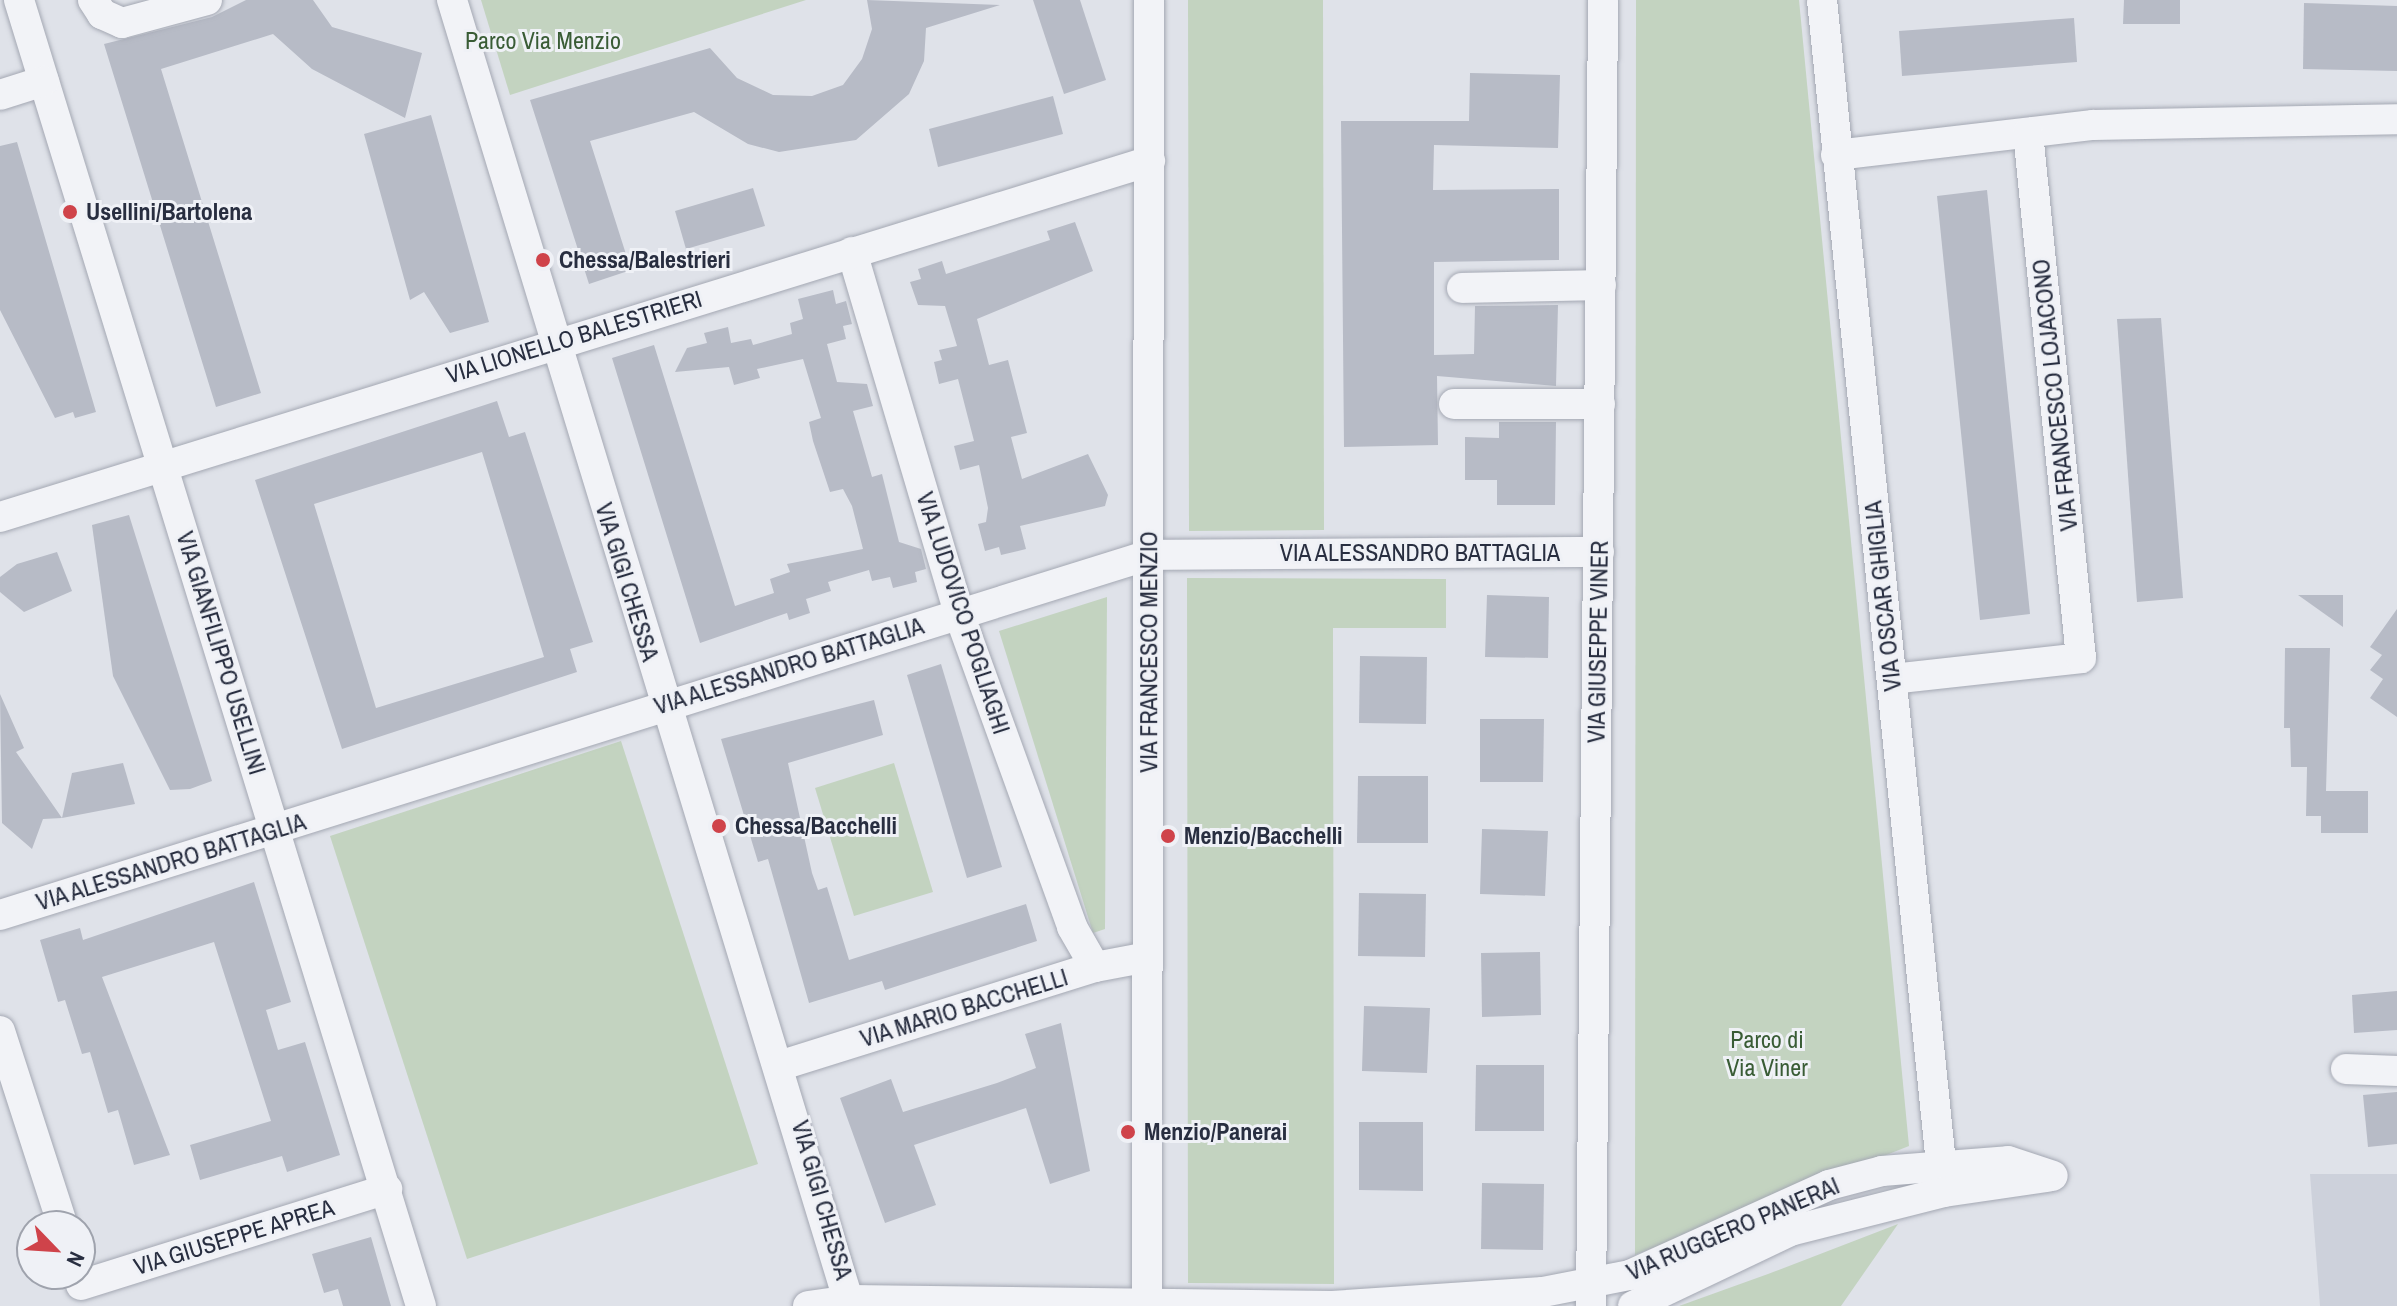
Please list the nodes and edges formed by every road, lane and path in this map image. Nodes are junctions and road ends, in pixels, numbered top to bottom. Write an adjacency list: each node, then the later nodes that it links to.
1 (19, 0): 8 (street, VIA GIANFILIPPO USELLINI)
2 (93, 0): 3 (street)
3 (207, 0)
4 (452, 0): 17 (street, VIA GIGI CHESSA)
5 (1149, 0): 13 (street, VIA FRANCESCO MENZIO)
6 (1603, 0): 15 (street, VIA GIUSEPPE VINER)
7 (1822, 0): 12 (street, VIA OSCAR GHIGLIA)
8 (44, 81): 9 (street); 20 (street, VIA GIANFILIPPO USELLINI)
9 (0, 95)
10 (2397, 119): 11 (street)
11 (2028, 133): 12 (street); 25 (street, VIA FRANCESCO LOJACONO)
12 (1836, 155): 25 (street, VIA OSCAR GHIGLIA)
13 (1150, 161): 14 (street, VIA LIONELLO BALESTRIERI); 23 (street, VIA FRANCESCO MENZIO)
14 (852, 252): 17 (street, VIA LIONELLO BALESTRIERI); 24 (street, VIA LUDOVICO POGLIAGHI)
15 (1601, 285): 16 (street); 19 (street, VIA GIUSEPPE VINER)
16 (1462, 288)
17 (554, 343): 20 (street, VIA LIONELLO BALESTRIERI); 26 (street, VIA GIGI CHESSA)
18 (1454, 404): 19 (street)
19 (1600, 404): 22 (street, VIA GIUSEPPE VINER)
20 (163, 465): 21 (street, VIA LIONELLO BALESTRIERI); 27 (street, VIA GIANFILIPPO USELLINI)
21 (0, 517)
22 (1599, 552): 23 (street, VIA ALESSANDRO BATTAGLIA); 40 (street, VIA GIUSEPPE VINER)
23 (1149, 555): 24 (street, VIA ALESSANDRO BATTAGLIA); 29 (street, VIA FRANCESCO MENZIO)
24 (959, 614): 26 (street, VIA ALESSANDRO BATTAGLIA); 30 (street, VIA LUDOVICO POGLIAGHI)
25 (1892, 679): 35 (street, VIA OSCAR GHIGLIA)
26 (664, 704): 27 (street, VIA ALESSANDRO BATTAGLIA); 32 (street, VIA GIGI CHESSA)
27 (275, 829): 28 (street, VIA ALESSANDRO BATTAGLIA); 36 (street, VIA GIANFILIPPO USELLINI)
28 (0, 915)
29 (1148, 957): 30 (street, VIA MARIO BACCHELLI); 42 (street, VIA FRANCESCO MENZIO)
30 (1095, 967): 32 (street, VIA MARIO BACCHELLI)
31 (0, 1031): 38 (street)
32 (782, 1065): 41 (street, VIA GIGI CHESSA)
33 (2346, 1069): 34 (street)
34 (2397, 1071)
35 (1939, 1161): 37 (street, VIA OSCAR GHIGLIA); 37 (street, VIA RUGGERO PANERAI); 40 (street, VIA RUGGERO PANERAI)
36 (387, 1189): 39 (street, VIA GIUSEPPE APREA); 43 (street, VIA GIANFILIPPO USELLINI)
37 (1944, 1192): 45 (street, VIA RUGGERO PANERAI)
38 (58, 1210)
39 (96, 1283)
40 (1591, 1296): 42 (street, VIA RUGGERO PANERAI)
41 (850, 1303): 42 (street, VIA RUGGERO PANERAI); 44 (street, VIA RUGGERO PANERAI)
42 (1147, 1305)
43 (421, 1306)
44 (808, 1306)
45 (1633, 1306)

